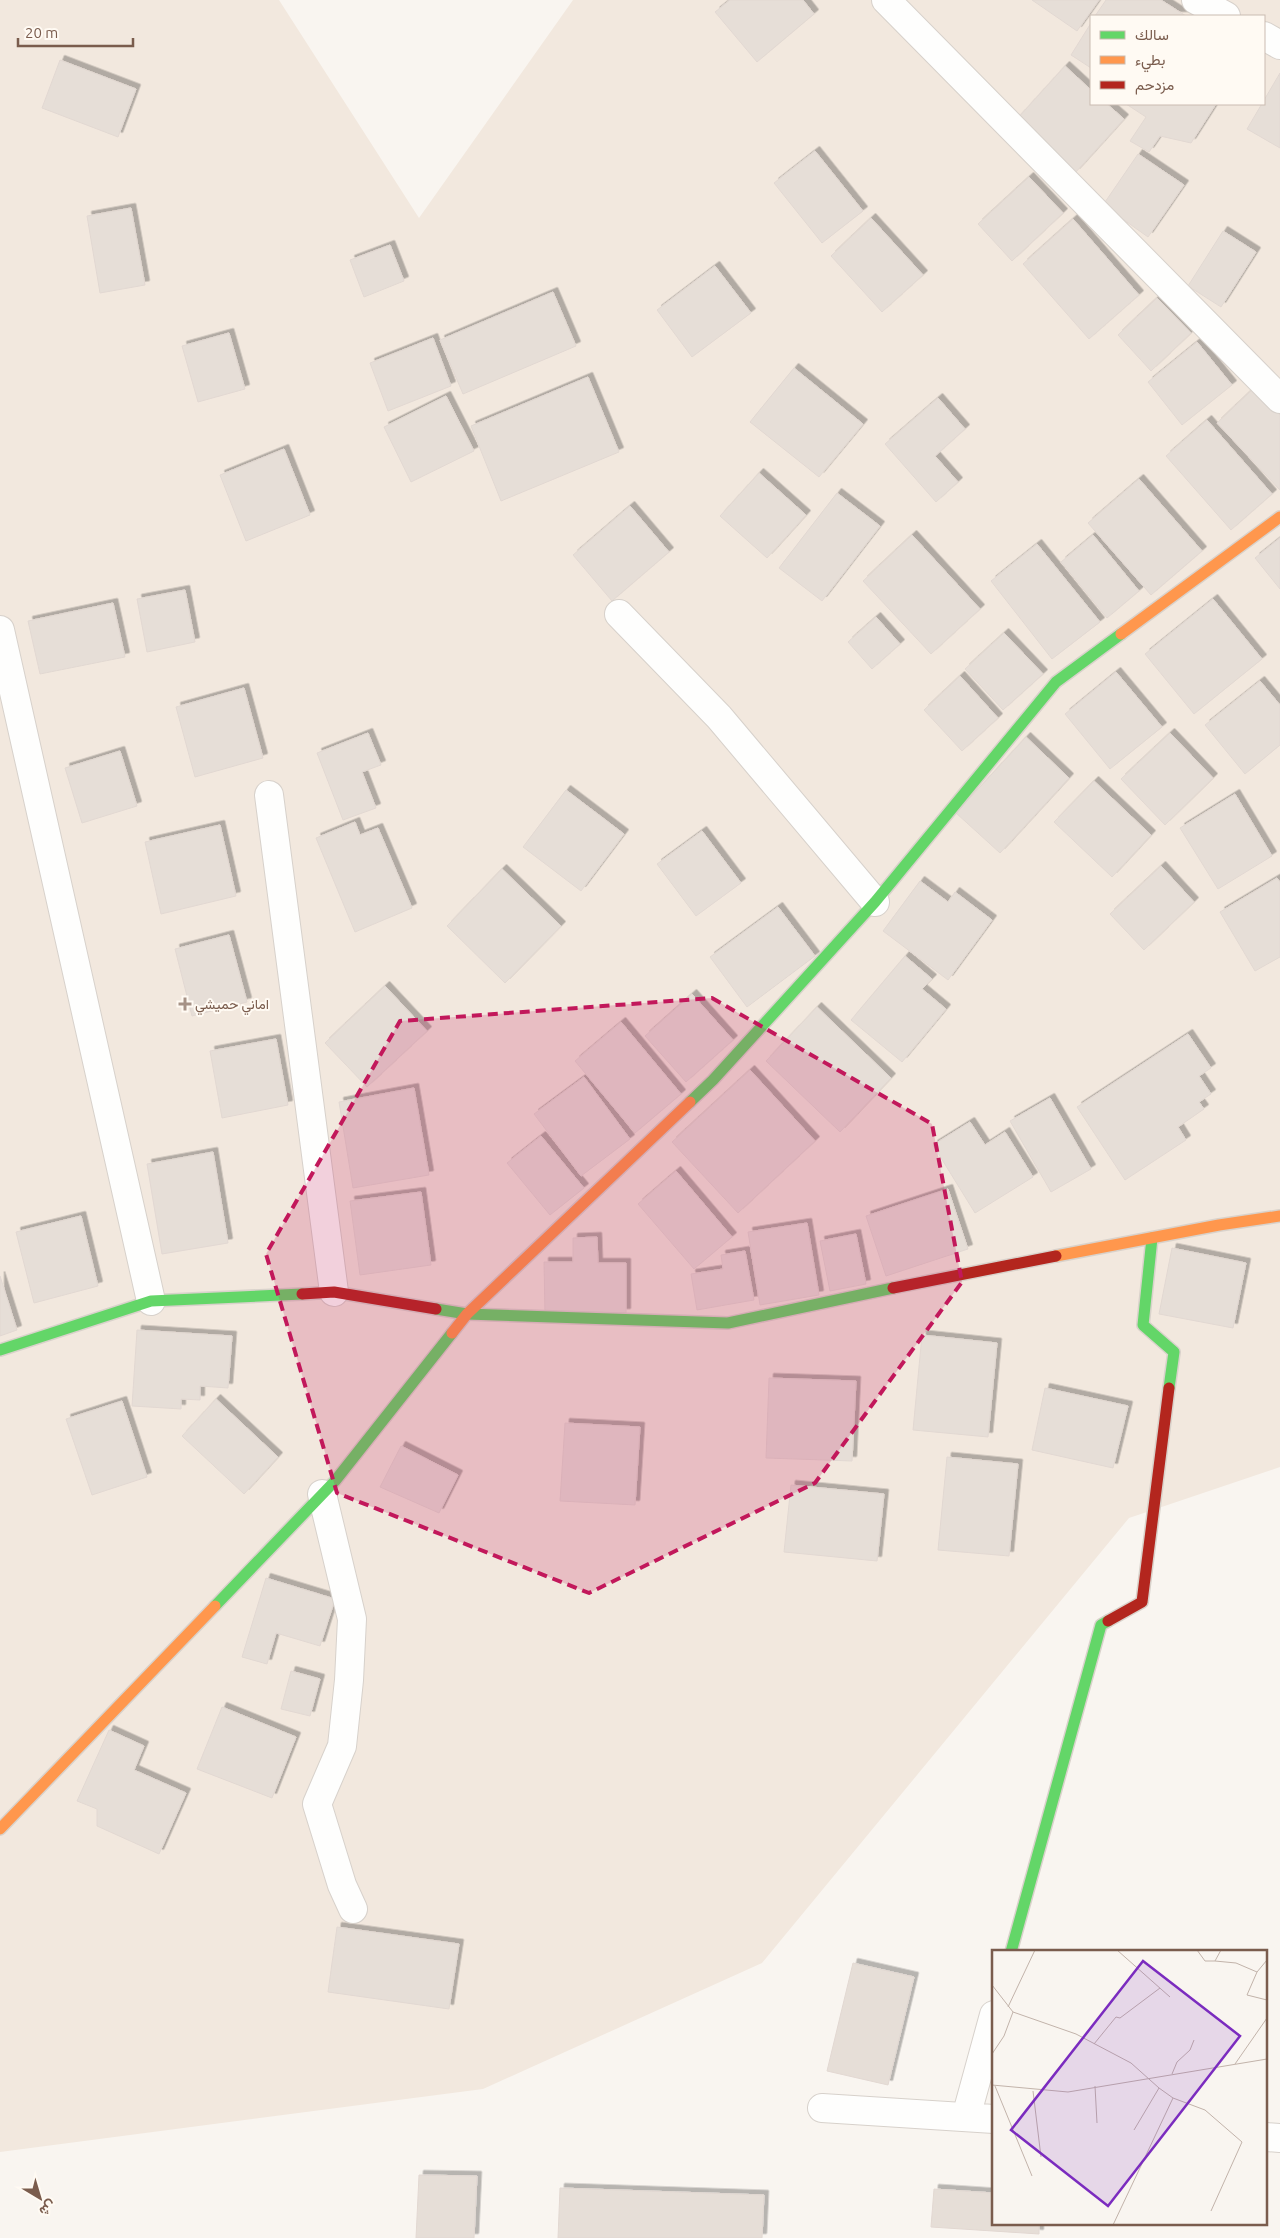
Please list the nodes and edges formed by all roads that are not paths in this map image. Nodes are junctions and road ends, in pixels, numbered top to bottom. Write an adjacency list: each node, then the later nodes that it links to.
1 (886, 0): 6 (street)
2 (1196, 0): 3 (street)
3 (1224, 15)
4 (1265, 36): 5 (street)
5 (1280, 44)
6 (1280, 399)
7 (1280, 516): 11 (street)
8 (619, 614): 11 (street)
9 (0, 630): 15 (street)
10 (269, 795): 14 (street)
11 (875, 902): 16 (street)
12 (1280, 1216): 13 (street)
13 (1152, 1238): 16 (street); 21 (street)
14 (334, 1292): 15 (street); 16 (street)
15 (151, 1301): 17 (street)
16 (467, 1314): 18 (street)
17 (0, 1350)
18 (322, 1494): 19 (street); 20 (street)
19 (0, 1830)
20 (353, 1909)
21 (1012, 1950)
22 (992, 2022): 24 (street)
23 (822, 2108): 24 (street)
24 (966, 2117): 25 (street)
25 (992, 2119)

